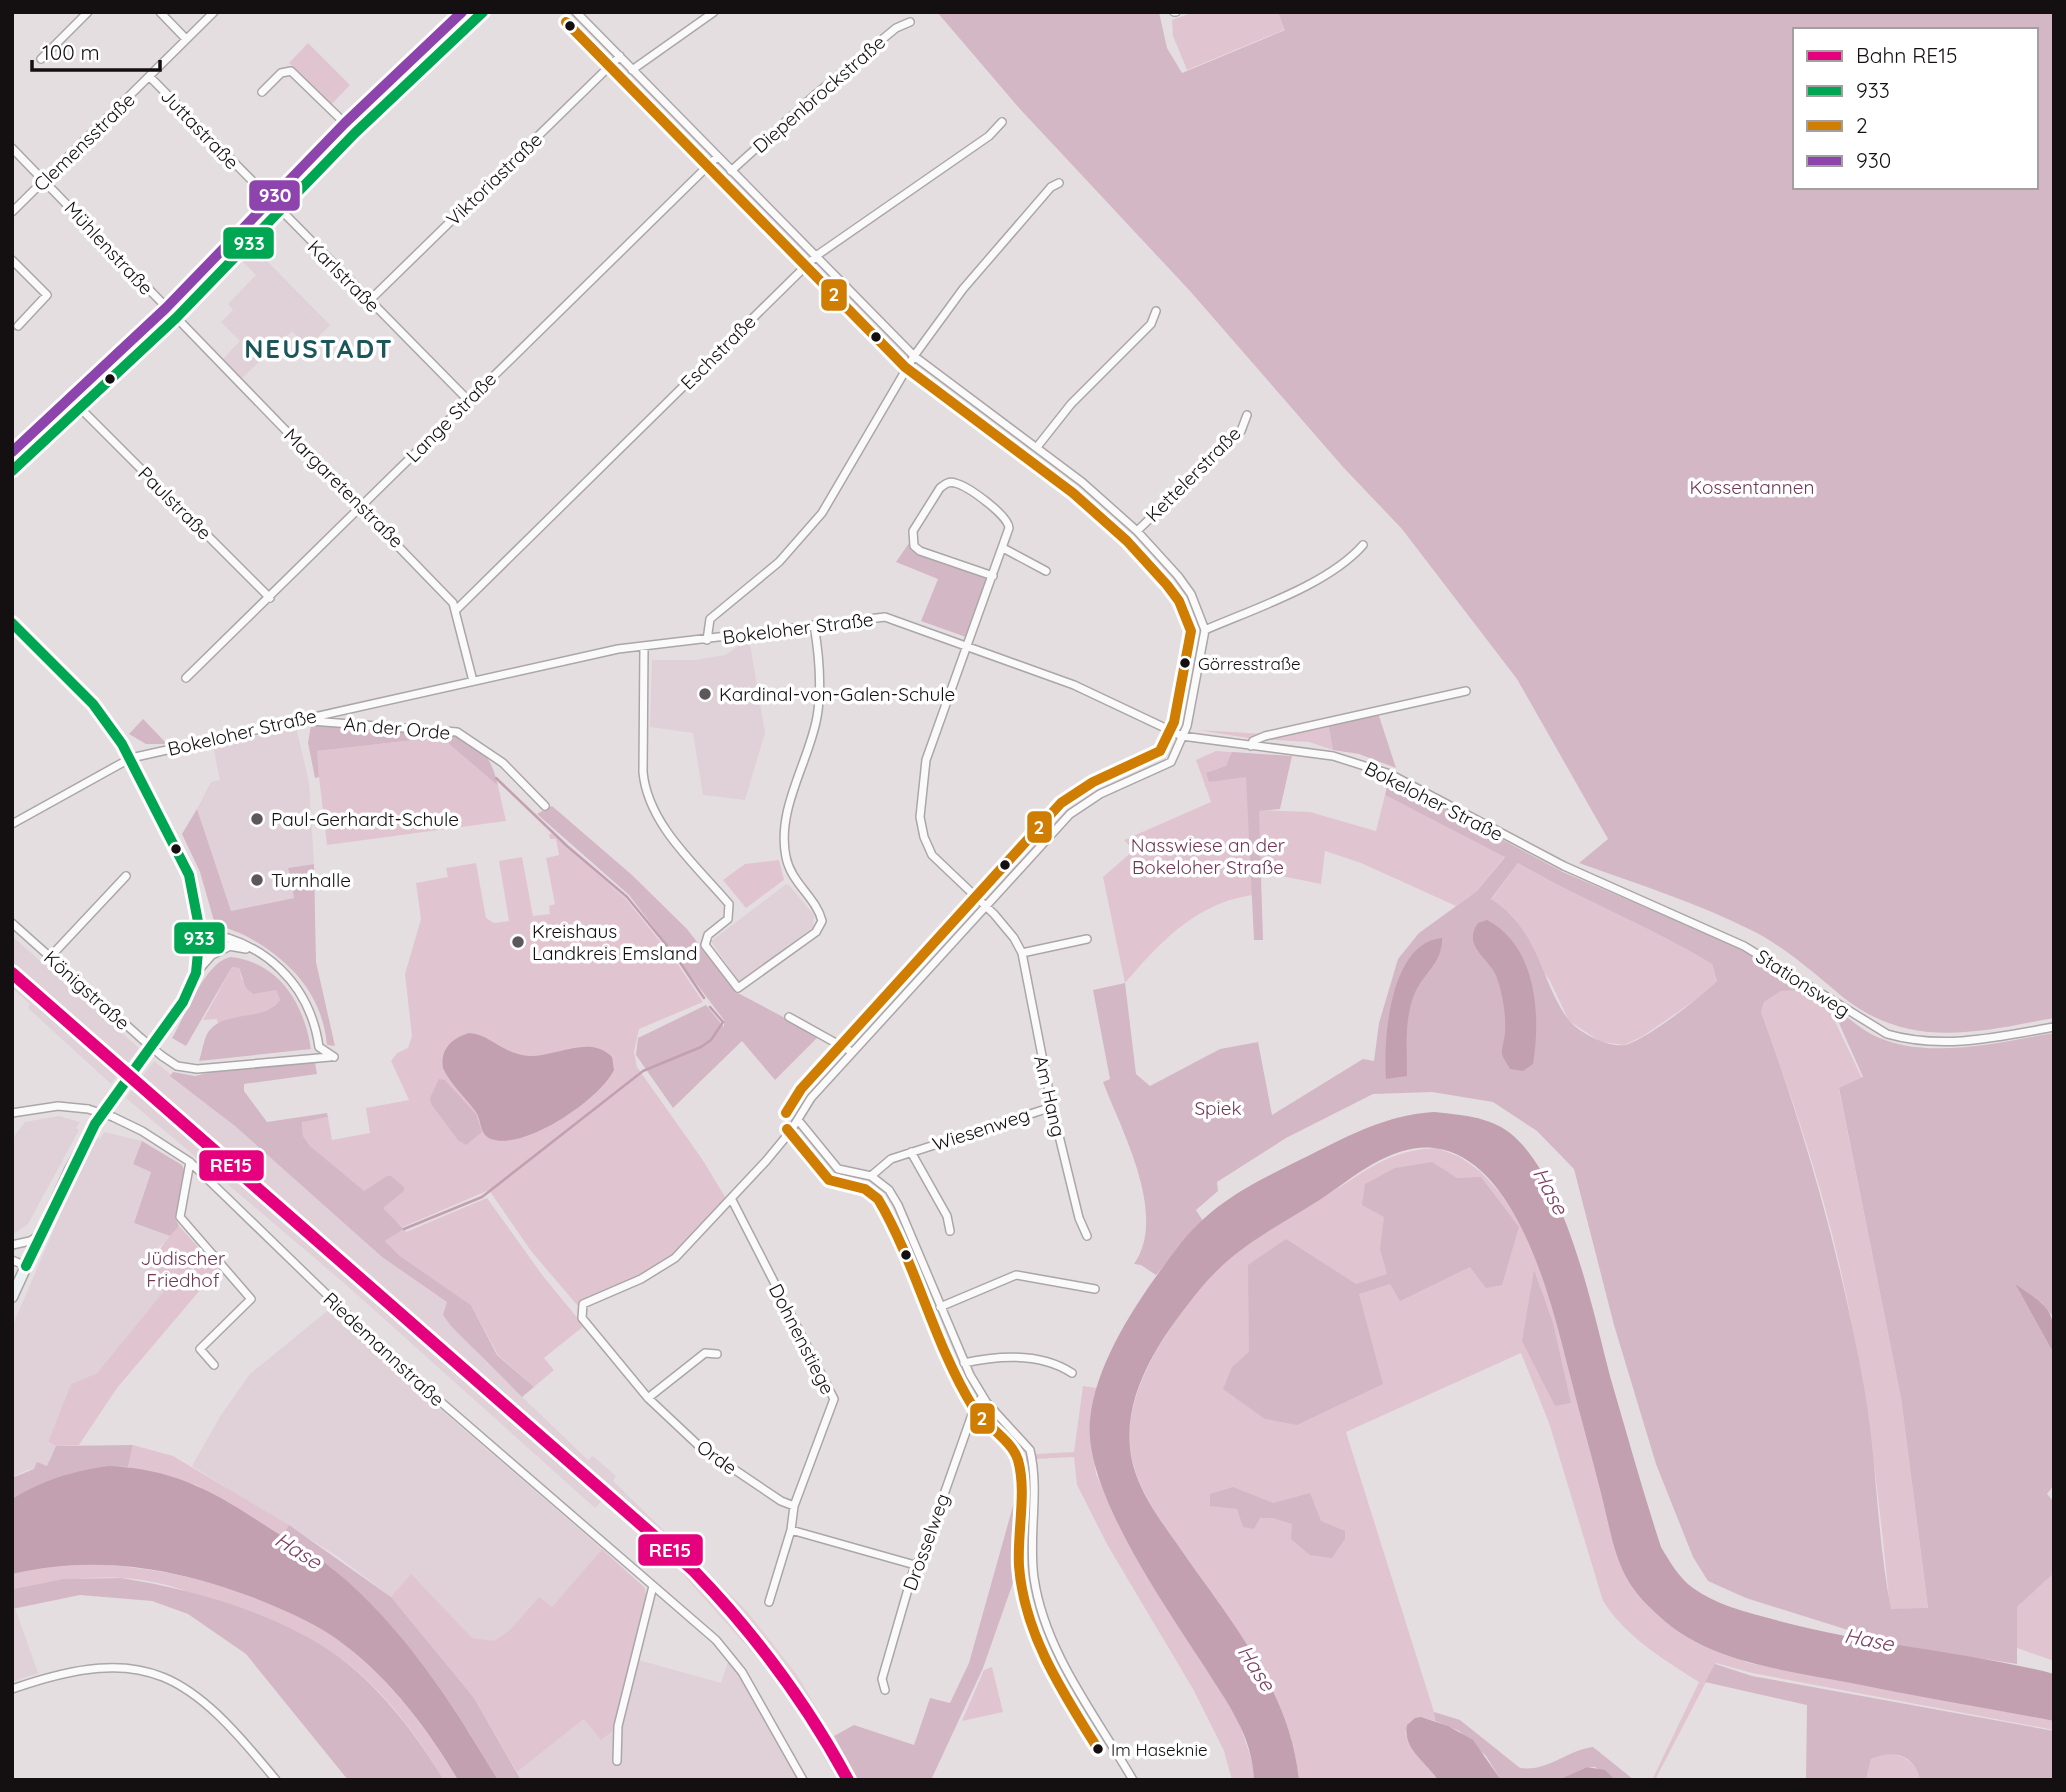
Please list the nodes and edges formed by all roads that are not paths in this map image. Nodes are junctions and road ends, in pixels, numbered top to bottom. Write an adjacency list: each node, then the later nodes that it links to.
1 (88, 12): 12 (street)
2 (160, 12): 10 (street)
3 (214, 12): 10 (street, Clemensstraße)
4 (456, 12): 9 (street)
5 (483, 12): 9 (street)
6 (576, 12): 11 (street)
7 (713, 12): 13 (street)
8 (910, 22): 20 (street, Diepenbrockstraße)
9 (468, 26): 17 (street)
10 (186, 39): 14 (street, Clemensstraße)
11 (620, 56): 13 (street); 27 (street, Viktoriastraße)
12 (41, 59)
13 (632, 70): 19 (street)
14 (150, 77): 21 (street, Clemensstraße); 23 (street, Juttastraße)
15 (262, 92): 17 (street)
16 (1002, 122): 25 (street, Eschstraße)
17 (355, 133): 23 (street)
18 (12, 148): 21 (street, Mühlenstraße)
19 (717, 157): 20 (street); 32 (street, Lange Straße)
20 (732, 171): 25 (street)
21 (45, 180): 24 (street, Clemensstraße); 29 (street, Mühlenstraße)
22 (1059, 184): 31 (street)
23 (280, 211): 27 (street, Karlstraße); 29 (street)
24 (12, 212)
25 (816, 256): 31 (street); 46 (street, Eschstraße)
26 (12, 260): 30 (street)
27 (369, 301): 32 (street, Karlstraße)
28 (1156, 311): 36 (street)
29 (176, 318): 33 (street); 39 (street, Margaretenstraße)
30 (18, 326)
31 (914, 356): 36 (street); 50 (street)
32 (468, 400): 39 (street, Lange Straße)
33 (80, 408): 35 (street); 45 (street, Paulstraße)
34 (1247, 415): 40 (street, Kettelerstraße)
35 (50, 434): 37 (street); 38 (street)
36 (1037, 447): 40 (street)
37 (14, 458)
38 (12, 471)
39 (361, 506): 45 (street, Lange Straße); 46 (street, Margaretenstraße)
40 (1137, 531): 49 (street)
41 (1363, 545): 49 (street)
42 (1003, 548): 43 (street); 44 (street, Am Hang); 44 (street, Am Hang)
43 (1046, 571)
44 (993, 576): 52 (street, Am Hang)
45 (270, 598): 53 (street, Lange Straße)
46 (457, 610): 54 (street, Margaretenstraße)
47 (12, 623): 59 (street)
48 (814, 625): 50 (street, Bokeloher Straße); 51 (street); 52 (street, Bokeloher Straße)
49 (1205, 630): 57 (street)
50 (707, 639): 51 (street, Bokeloher Straße)
51 (644, 646): 54 (street, Bokeloher Straße)
52 (968, 646): 57 (street, Bokeloher Straße); 64 (street, Am Hang)
53 (186, 678)
54 (473, 681): 56 (street, Bokeloher Straße)
55 (1466, 691): 58 (street)
56 (307, 718): 59 (street, Bokeloher Straße); 60 (street, An der Orde)
57 (1182, 736): 58 (street, Bokeloher Straße); 64 (street)
58 (1251, 746): 62 (street, Bokeloher Straße)
59 (131, 758): 61 (street, Bokeloher Straße); 66 (street)
60 (545, 806)
61 (12, 824)
62 (1564, 866): 74 (street, Stationsweg)
63 (125, 876): 71 (street)
64 (985, 905): 70 (street, Am Hang); 75 (street)
65 (12, 923): 71 (street, Königstraße)
66 (200, 937): 68 (street); 69 (street); 72 (street)
67 (1087, 939): 70 (street)
68 (230, 946): 69 (street); 72 (street)
69 (250, 950): 71 (street, Königstraße, bridge)
70 (1021, 953): 76 (street, Am Hang)
71 (51, 956)
72 (195, 973): 84 (street)
73 (789, 1017): 75 (street)
74 (2054, 1027)
75 (852, 1052): 78 (street)
76 (1052, 1107): 79 (street, Wiesenweg); 85 (street, Am Hang)
77 (12, 1113): 80 (street, Riedemannstraße, bridge)
78 (798, 1120): 81 (street); 82 (street)
79 (911, 1152): 81 (street, Wiesenweg); 83 (street, Wiesenweg)
80 (190, 1162): 94 (street); 101 (street, Riedemannstraße)
81 (871, 1176): 91 (street)
82 (732, 1200): 97 (street, Orde); 98 (street, Dohnenstiege)
83 (950, 1231)
84 (40, 1234): 86 (street); 88 (street)
85 (1087, 1236)
86 (12, 1245)
87 (12, 1260): 88 (street)
88 (26, 1266): 90 (street)
89 (1095, 1289): 91 (street)
90 (12, 1297)
91 (940, 1307): 93 (street)
92 (717, 1354): 97 (street)
93 (964, 1363): 95 (street); 96 (street)
94 (215, 1365)
95 (1072, 1373)
96 (982, 1397): 100 (street, Drosselweg); 108 (street)
97 (648, 1398): 98 (street, Orde)
98 (794, 1506): 99 (street, Dohnenstiege)
99 (791, 1530): 100 (street); 102 (street, Dohnenstiege)
100 (915, 1565): 104 (street, Drosselweg)
101 (653, 1586): 105 (street); 107 (street, Riedemannstraße)
102 (769, 1602)
103 (12, 1689): 106 (street)
104 (885, 1690)
105 (617, 1761)
106 (276, 1780)
107 (803, 1780)
108 (1133, 1780)

